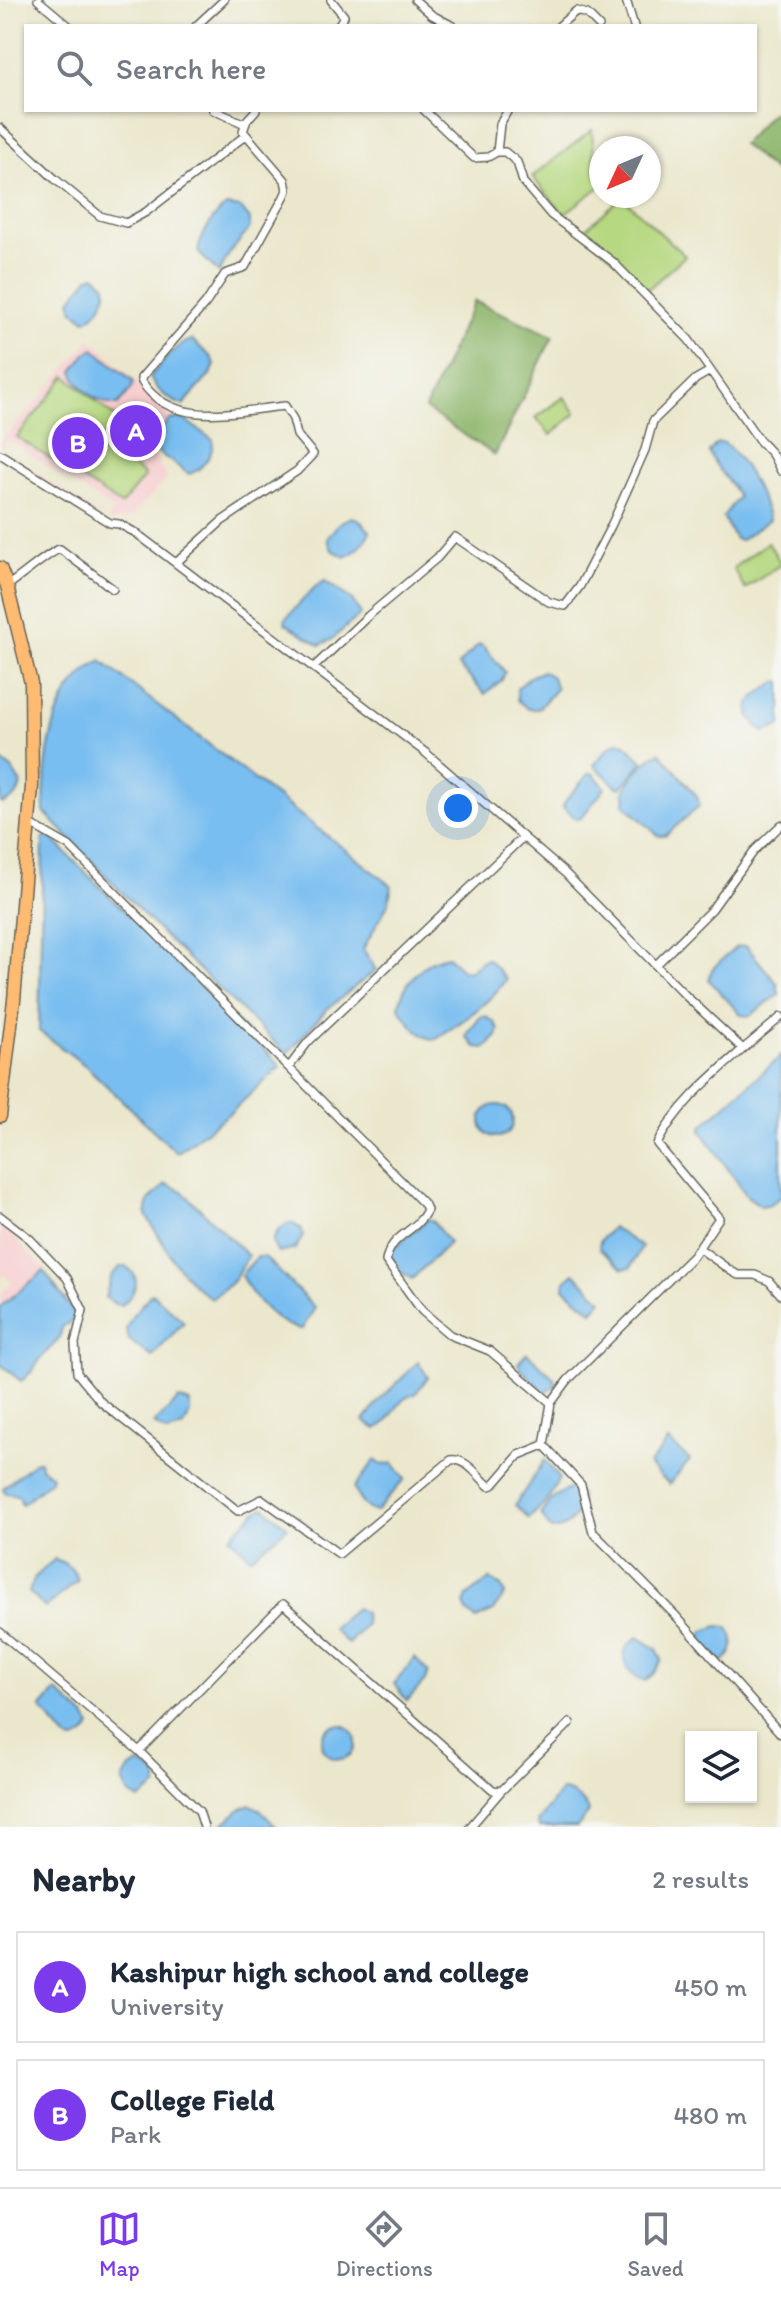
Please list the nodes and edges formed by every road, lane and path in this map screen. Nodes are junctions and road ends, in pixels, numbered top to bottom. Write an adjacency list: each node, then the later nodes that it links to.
1 (38, 0): 6 (street)
2 (224, 0): 7 (street)
3 (331, 0): 8 (street)
4 (415, 0): 9 (street)
5 (626, 0): 12 (street)
6 (67, 24)
7 (198, 24)
8 (339, 24)
9 (449, 24)
10 (561, 24): 11 (street)
11 (597, 24)
12 (633, 24)
13 (218, 112): 18 (street)
14 (254, 112): 18 (street)
15 (426, 112): 22 (street)
16 (497, 112): 19 (street)
17 (507, 112): 19 (street)
18 (245, 124): 21 (street)
19 (500, 124): 22 (street)
20 (0, 128): 21 (street)
21 (246, 135): 26 (street)
22 (497, 152): 23 (street)
23 (710, 371): 25 (street); 30 (street)
24 (0, 454): 26 (street)
25 (781, 471)
26 (177, 562): 30 (street)
27 (0, 568): 28 (highway)
28 (7, 586): 29 (street); 31 (highway)
29 (113, 589)
30 (314, 667): 33 (street)
31 (29, 823): 37 (street); 38 (highway)
32 (781, 825): 34 (street)
33 (522, 838): 34 (street); 37 (street)
34 (656, 965): 36 (street)
35 (781, 1017): 36 (street)
36 (743, 1049): 40 (street)
37 (289, 1067): 42 (street)
38 (0, 1116)
39 (0, 1216): 43 (street)
40 (699, 1248): 41 (street); 42 (street)
41 (781, 1295)
42 (551, 1403): 43 (street)
43 (544, 1445): 46 (street)
44 (0, 1632): 47 (street)
45 (570, 1723): 48 (street)
46 (781, 1734)
47 (139, 1751): 48 (street); 49 (street)
48 (501, 1791): 50 (street)
49 (204, 1827)
50 (470, 1827)

